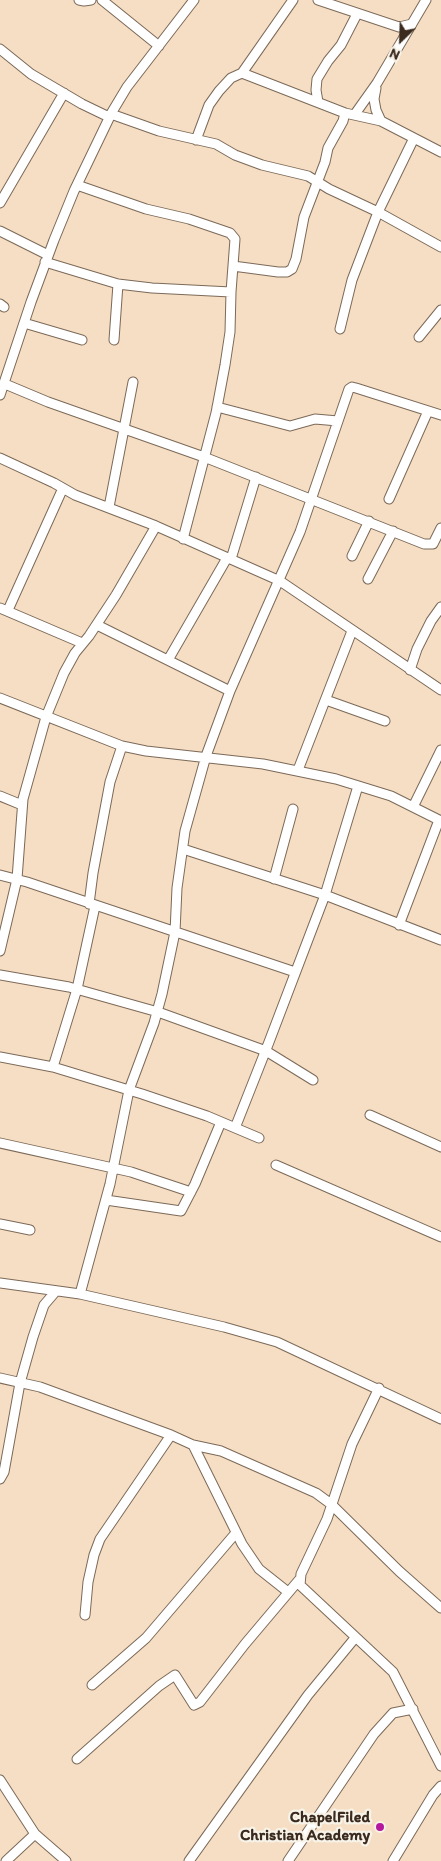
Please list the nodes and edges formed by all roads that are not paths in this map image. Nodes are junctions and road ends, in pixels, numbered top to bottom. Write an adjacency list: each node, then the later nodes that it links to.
1 (79, 0): 2 (street)
2 (91, 0)
3 (102, 0): 12 (street)
4 (194, 0): 12 (street)
5 (293, 0): 15 (street)
6 (318, 0): 8 (street)
7 (426, 0): 9 (street)
8 (357, 14): 10 (street); 18 (street)
9 (412, 24): 10 (street); 11 (street)
10 (399, 27): 11 (street)
11 (404, 38): 16 (street)
12 (159, 46): 20 (street)
13 (3, 51): 14 (street); 17 (street)
14 (0, 62)
15 (242, 73): 18 (street); 23 (street)
16 (377, 83): 19 (street); 21 (street)
17 (64, 93): 20 (street); 27 (street)
18 (318, 102): 19 (street)
19 (350, 114): 21 (street); 25 (street)
20 (110, 116): 23 (street); 26 (street)
21 (382, 121): 22 (street)
22 (414, 138): 24 (street); 28 (street)
23 (196, 140): 25 (street)
24 (441, 152)
25 (318, 181): 28 (street); 32 (street)
26 (77, 185): 31 (street); 32 (street)
27 (0, 203)
28 (378, 212): 30 (street); 37 (street)
29 (0, 231): 31 (street)
30 (441, 247)
31 (47, 259): 33 (street); 36 (street)
32 (233, 266): 34 (street)
33 (118, 284): 34 (street); 40 (street)
34 (231, 292): 44 (street)
35 (441, 310): 38 (street)
36 (24, 323): 39 (street); 42 (street)
37 (340, 329)
38 (419, 337)
39 (82, 340)
40 (114, 340)
41 (133, 382): 48 (street)
42 (4, 384): 43 (street); 48 (street)
43 (0, 395)
44 (217, 407): 47 (street); 49 (street)
45 (428, 411): 46 (street); 47 (street); 54 (street)
46 (441, 415)
47 (338, 421): 53 (street)
48 (125, 429): 49 (street); 55 (street)
49 (204, 457): 51 (street); 60 (street)
50 (0, 458): 52 (street)
51 (256, 477): 53 (street); 62 (street)
52 (63, 488): 55 (street); 66 (street)
53 (312, 498): 56 (street); 64 (street)
54 (390, 499)
55 (109, 507): 57 (street)
56 (369, 521): 59 (street); 61 (street)
57 (156, 526): 60 (street); 67 (street)
58 (441, 528): 59 (street)
59 (393, 531): 63 (street)
60 (183, 539): 62 (street)
61 (352, 556)
62 (229, 558): 64 (street); 70 (street)
63 (368, 579)
64 (280, 581): 68 (street); 73 (street)
65 (441, 607): 71 (street)
66 (4, 609): 69 (street)
67 (97, 625): 69 (street); 70 (street)
68 (352, 631): 71 (street); 75 (street)
69 (82, 643): 76 (street)
70 (168, 660): 73 (street)
71 (410, 670): 72 (street)
72 (441, 690)
73 (230, 691): 80 (street)
74 (0, 698): 76 (street)
75 (326, 700): 77 (street); 81 (street)
76 (46, 717): 78 (street); 84 (street)
77 (385, 721)
78 (122, 746): 80 (street); 93 (street)
79 (441, 750): 85 (street)
80 (206, 756): 81 (street); 88 (street)
81 (298, 770): 82 (street)
82 (358, 786): 85 (street); 92 (street)
83 (0, 796): 84 (street)
84 (22, 805): 90 (street)
85 (413, 807): 87 (street)
86 (292, 810): 91 (street)
87 (440, 820): 94 (street)
88 (183, 849): 91 (street); 95 (street)
89 (0, 875): 90 (street)
90 (17, 879): 93 (street); 97 (street)
91 (274, 879): 92 (street)
92 (325, 895): 94 (street); 98 (street)
93 (92, 904): 95 (street); 100 (street)
94 (399, 925): 96 (street)
95 (175, 932): 98 (street); 101 (street)
96 (441, 940)
97 (0, 951)
98 (295, 972): 102 (street)
99 (0, 975): 100 (street)
100 (76, 989): 101 (street); 104 (street)
101 (158, 1012): 102 (street); 106 (street)
102 (266, 1051): 105 (street); 109 (street)
103 (0, 1056): 104 (street)
104 (54, 1067): 106 (street)
105 (313, 1080)
106 (129, 1090): 108 (street); 114 (street)
107 (370, 1115): 112 (street)
108 (221, 1122): 109 (street); 115 (street)
109 (235, 1128): 110 (street)
110 (259, 1138)
111 (0, 1143): 114 (street)
112 (441, 1147)
113 (276, 1165): 119 (street)
114 (113, 1168): 115 (street); 116 (street)
115 (191, 1192): 116 (street)
116 (106, 1200): 122 (street)
117 (0, 1224): 118 (street)
118 (30, 1230)
119 (441, 1237)
120 (0, 1283): 121 (street)
121 (56, 1291): 122 (street); 124 (street)
122 (80, 1294): 125 (street)
123 (0, 1378): 124 (street)
124 (20, 1383): 127 (street); 129 (street)
125 (379, 1388): 126 (street); 130 (street)
126 (441, 1418)
127 (171, 1435): 128 (street); 135 (street)
128 (193, 1445): 130 (street); 131 (street)
129 (0, 1479)
130 (331, 1504): 132 (street); 134 (street)
131 (235, 1534): 133 (street); 137 (street)
132 (299, 1580): 133 (street); 136 (street)
133 (288, 1592): 139 (street)
134 (441, 1608)
135 (85, 1615)
136 (355, 1638): 138 (street); 146 (street)
137 (92, 1685)
138 (412, 1709): 140 (street); 147 (street)
139 (77, 1759)
140 (441, 1766)
141 (0, 1780): 143 (street)
142 (441, 1786): 148 (street)
143 (35, 1834): 144 (street); 145 (street)
144 (6, 1861)
145 (66, 1861)
146 (189, 1861)
147 (288, 1861)
148 (393, 1861)

